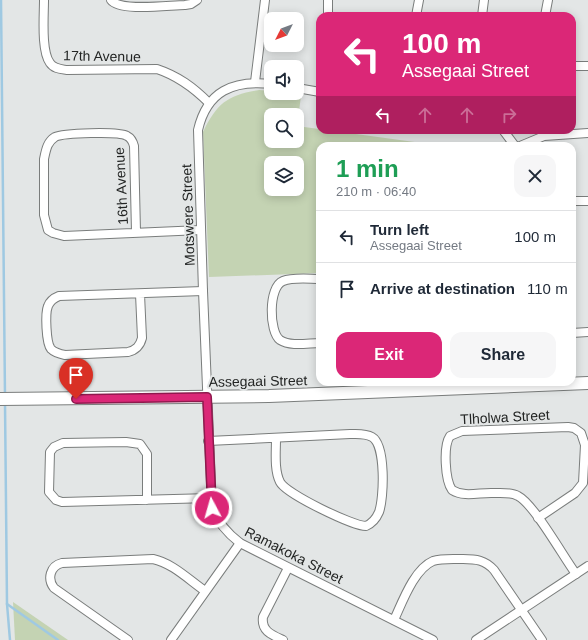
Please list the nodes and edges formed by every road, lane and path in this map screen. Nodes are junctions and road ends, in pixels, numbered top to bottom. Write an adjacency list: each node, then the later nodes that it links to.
1 (44, 0): 19 (street, 17th Avenue)
2 (111, 0): 3 (street)
3 (197, 0)
4 (265, 0): 15 (street)
5 (328, 0): 9 (street)
6 (419, 0): 10 (street)
7 (484, 0): 11 (street)
8 (548, 0): 12 (street)
9 (327, 12)
10 (417, 12)
11 (482, 12)
12 (546, 12)
13 (576, 66): 14 (street)
14 (588, 66)
15 (255, 82): 16 (street, Motswere Street); 19 (street, Motswere Street)
16 (264, 83)
17 (304, 89): 18 (street)
18 (316, 91)
19 (209, 103): 26 (street, Motswere Street)
20 (588, 133): 22 (street)
21 (573, 134): 23 (street)
22 (576, 134)
23 (530, 142)
24 (576, 201): 25 (street)
25 (588, 201)
26 (201, 230): 27 (street, 16th Avenue); 29 (street, Motswere Street)
27 (136, 232): 27 (street, 16th Avenue)
28 (316, 279): 33 (street)
29 (203, 291): 30 (street); 37 (street, Motswere Street)
30 (140, 294): 30 (street)
31 (588, 332): 32 (street)
32 (576, 333)
33 (316, 343)
34 (576, 383): 35 (street, Assegaai Street)
35 (588, 383)
36 (483, 386): 37 (street, Assegaai Street)
37 (207, 397): 38 (street, Assegaai Street); 40 (street, Ramakoka Street)
38 (0, 399)
39 (276, 439): 39 (street); 40 (street)
40 (208, 441): 41 (street, Ramakoka Street)
41 (211, 498): 42 (street); 44 (street, Ramakoka Street)
42 (147, 500): 42 (street)
43 (538, 518): 43 (street, Tlholwa Street); 47 (street, Tlholwa Street)
44 (240, 543): 46 (street, Ramakoka Street); 48 (street)
45 (588, 566): 47 (street)
46 (288, 568): 50 (street, Ramakoka Street); 54 (street)
47 (576, 574): 49 (street)
48 (205, 591): 52 (street); 53 (street)
49 (522, 610): 50 (street); 56 (street); 57 (street)
50 (394, 620): 51 (street, Ramakoka Street)
51 (418, 637): 55 (street, Ramakoka Street)
52 (128, 640)
53 (171, 640)
54 (283, 640)
55 (433, 640)
56 (476, 640)
57 (542, 640)

